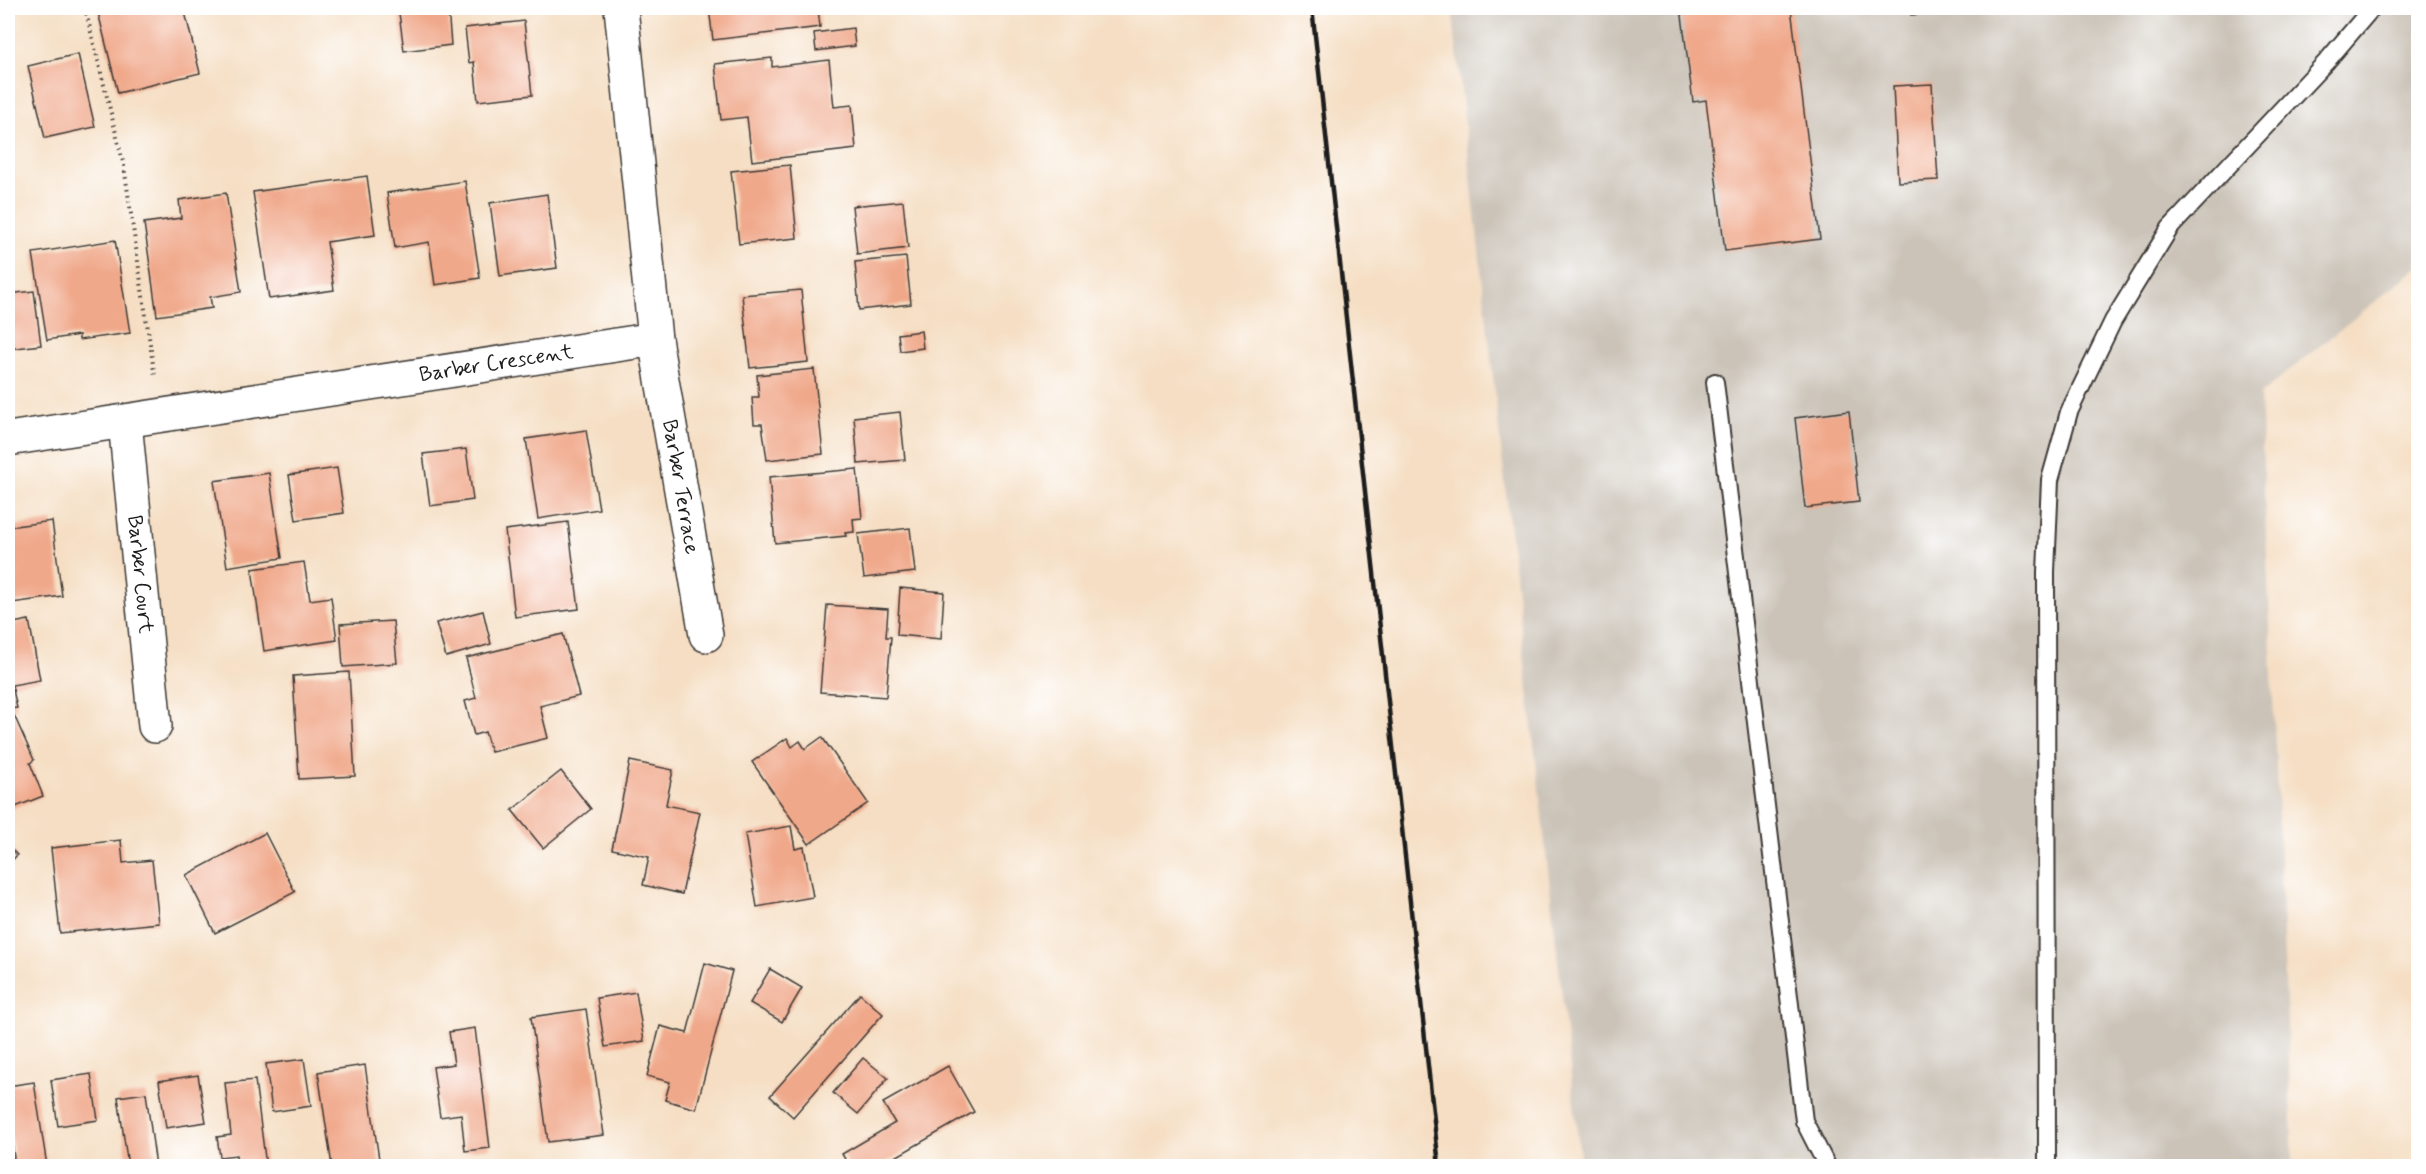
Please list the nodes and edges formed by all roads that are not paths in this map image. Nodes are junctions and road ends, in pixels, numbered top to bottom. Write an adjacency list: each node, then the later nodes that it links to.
1 (621, 8): 3 (street)
2 (2372, 8): 10 (lane)
3 (656, 339): 5 (street, Barber Crescent); 7 (street, Barber Terrace)
4 (1715, 382): 9 (lane)
5 (125, 422): 6 (street, Barber Crescent); 8 (street, Barber Court)
6 (8, 439)
7 (706, 635)
8 (155, 726)
9 (1827, 1167)
10 (2047, 1167)

